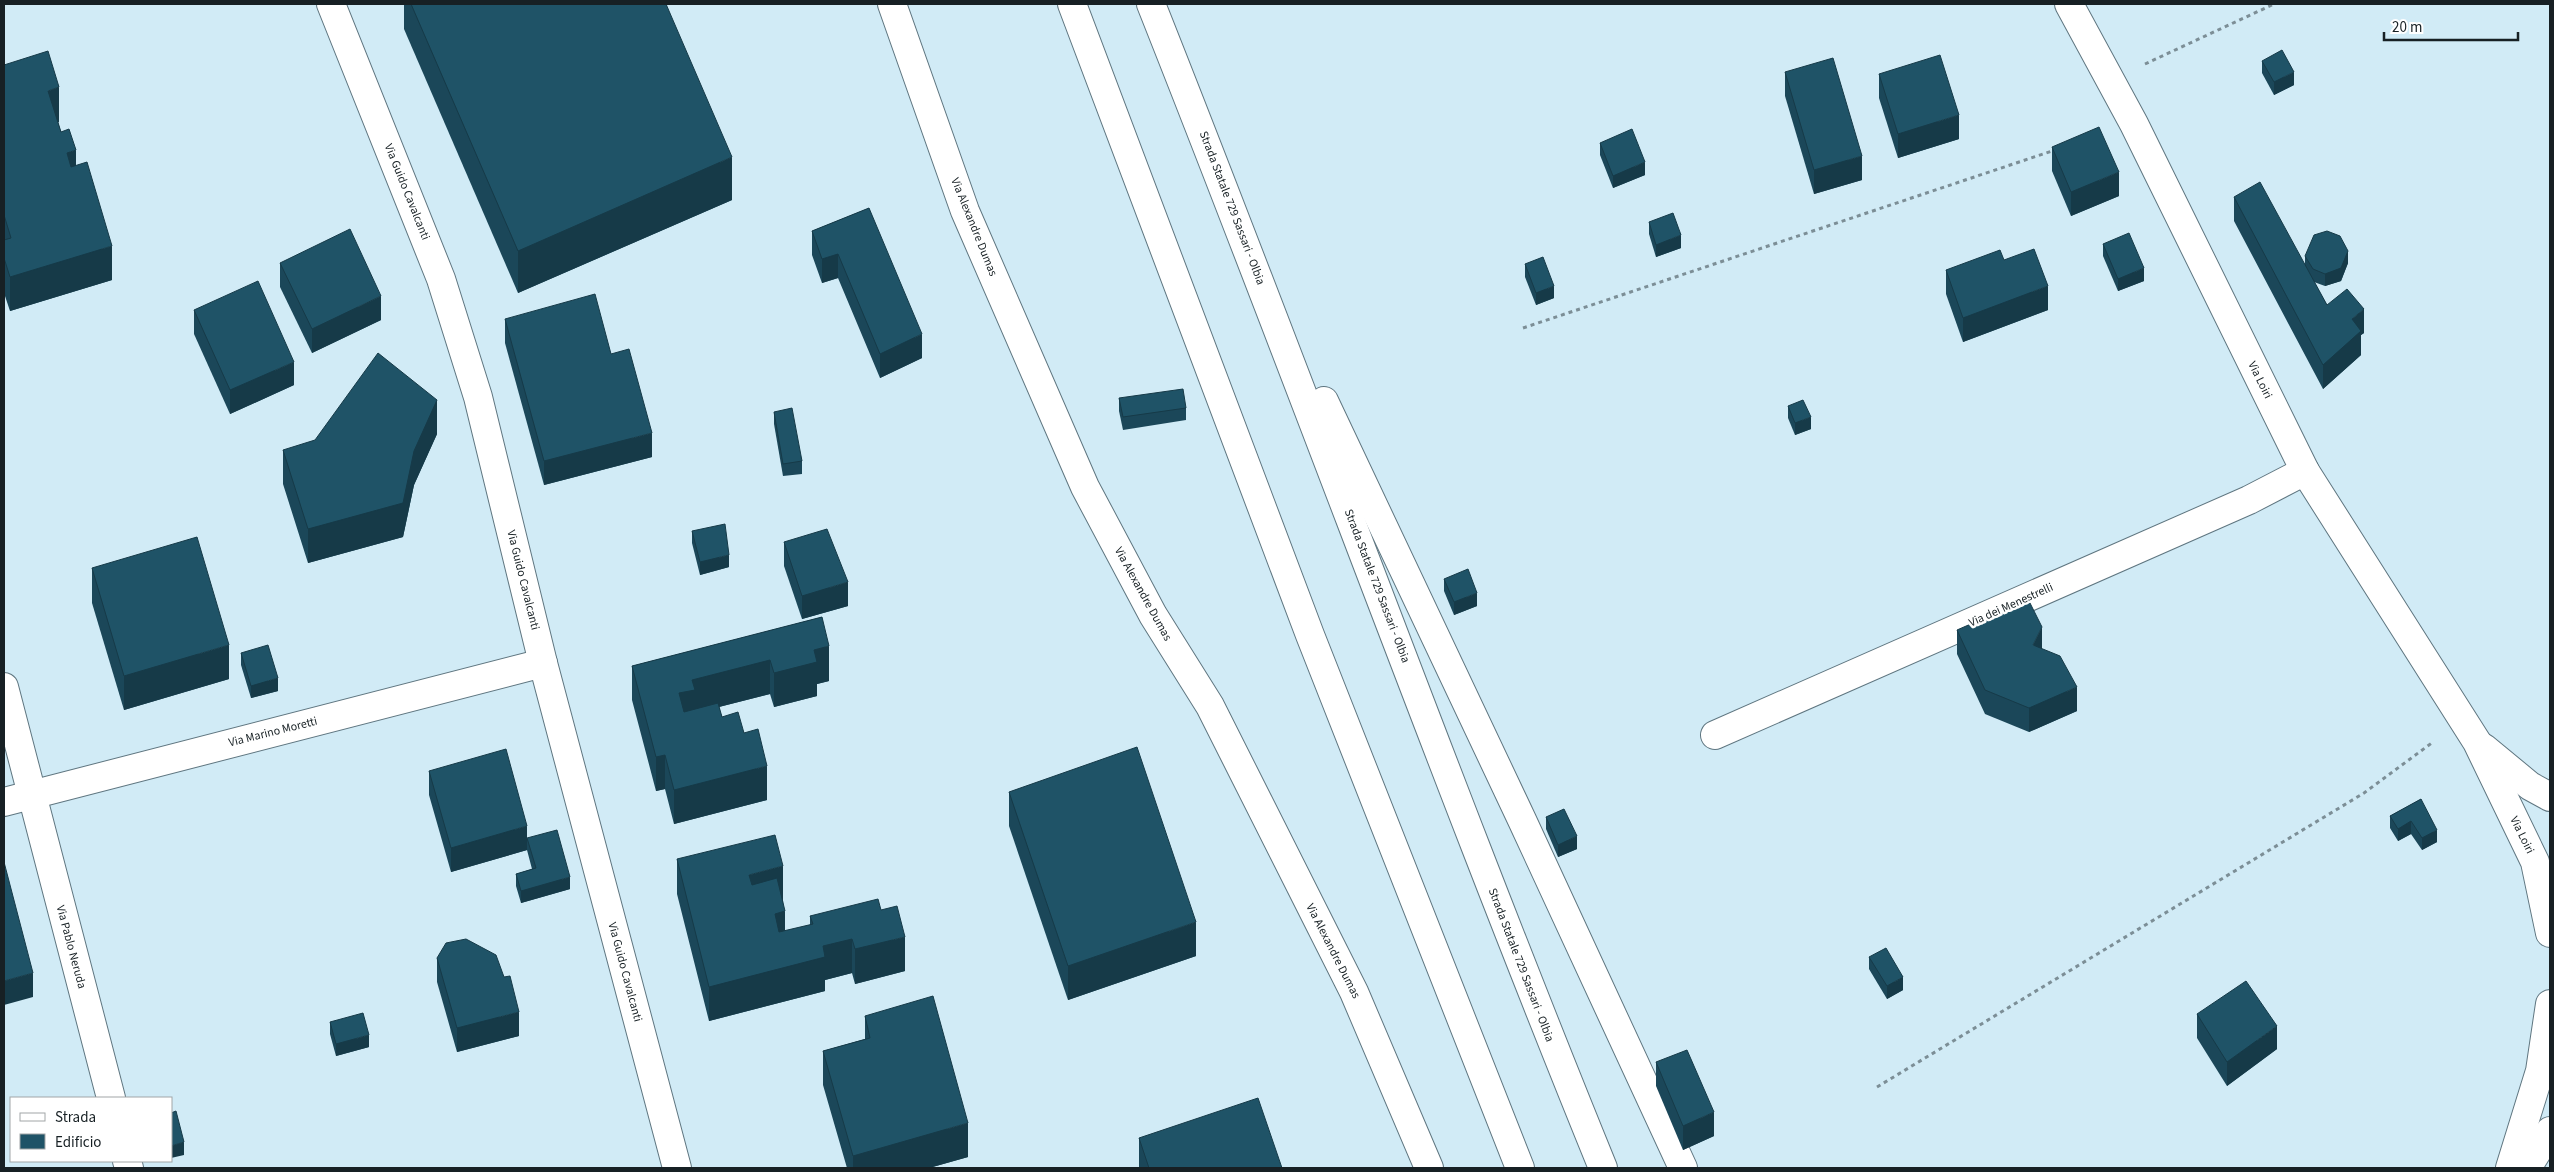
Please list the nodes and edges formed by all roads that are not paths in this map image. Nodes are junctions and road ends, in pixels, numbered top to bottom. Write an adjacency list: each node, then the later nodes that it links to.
1 (331, 4): 8 (main road, Via Guido Cavalcanti)
2 (892, 4): 20 (main road, Via Alexandre Dumas)
3 (1072, 4): 21 (main road)
4 (1151, 4): 6 (main road, Strada Statale 729 Sassari - Olbia)
5 (2069, 4): 7 (main road, Via Loiri)
6 (1246, 242): 22 (main road, Strada Statale 729 Sassari - Olbia); 23 (main road)
7 (2304, 471): 10 (main road, Via Loiri); 11 (main road, Via dei Menestrelli)
8 (543, 663): 12 (main road, Via Marino Moretti); 19 (main road, Via Guido Cavalcanti)
9 (4, 687): 12 (main road, Via Pablo Neruda)
10 (2469, 732): 13 (main road, Via Loiri); 15 (main road, Via Loiri)
11 (1715, 735)
12 (32, 796): 14 (main road, Via Marino Moretti); 17 (main road, Via Pablo Neruda)
13 (2550, 797)
14 (4, 802)
15 (2550, 933)
16 (2550, 1004): 24 (main road)
17 (111, 1097)
18 (2550, 1131): 25 (main road)
19 (677, 1168)
20 (1430, 1168)
21 (1520, 1168)
22 (1603, 1168)
23 (1683, 1168)
24 (2510, 1168)
25 (2526, 1168)

